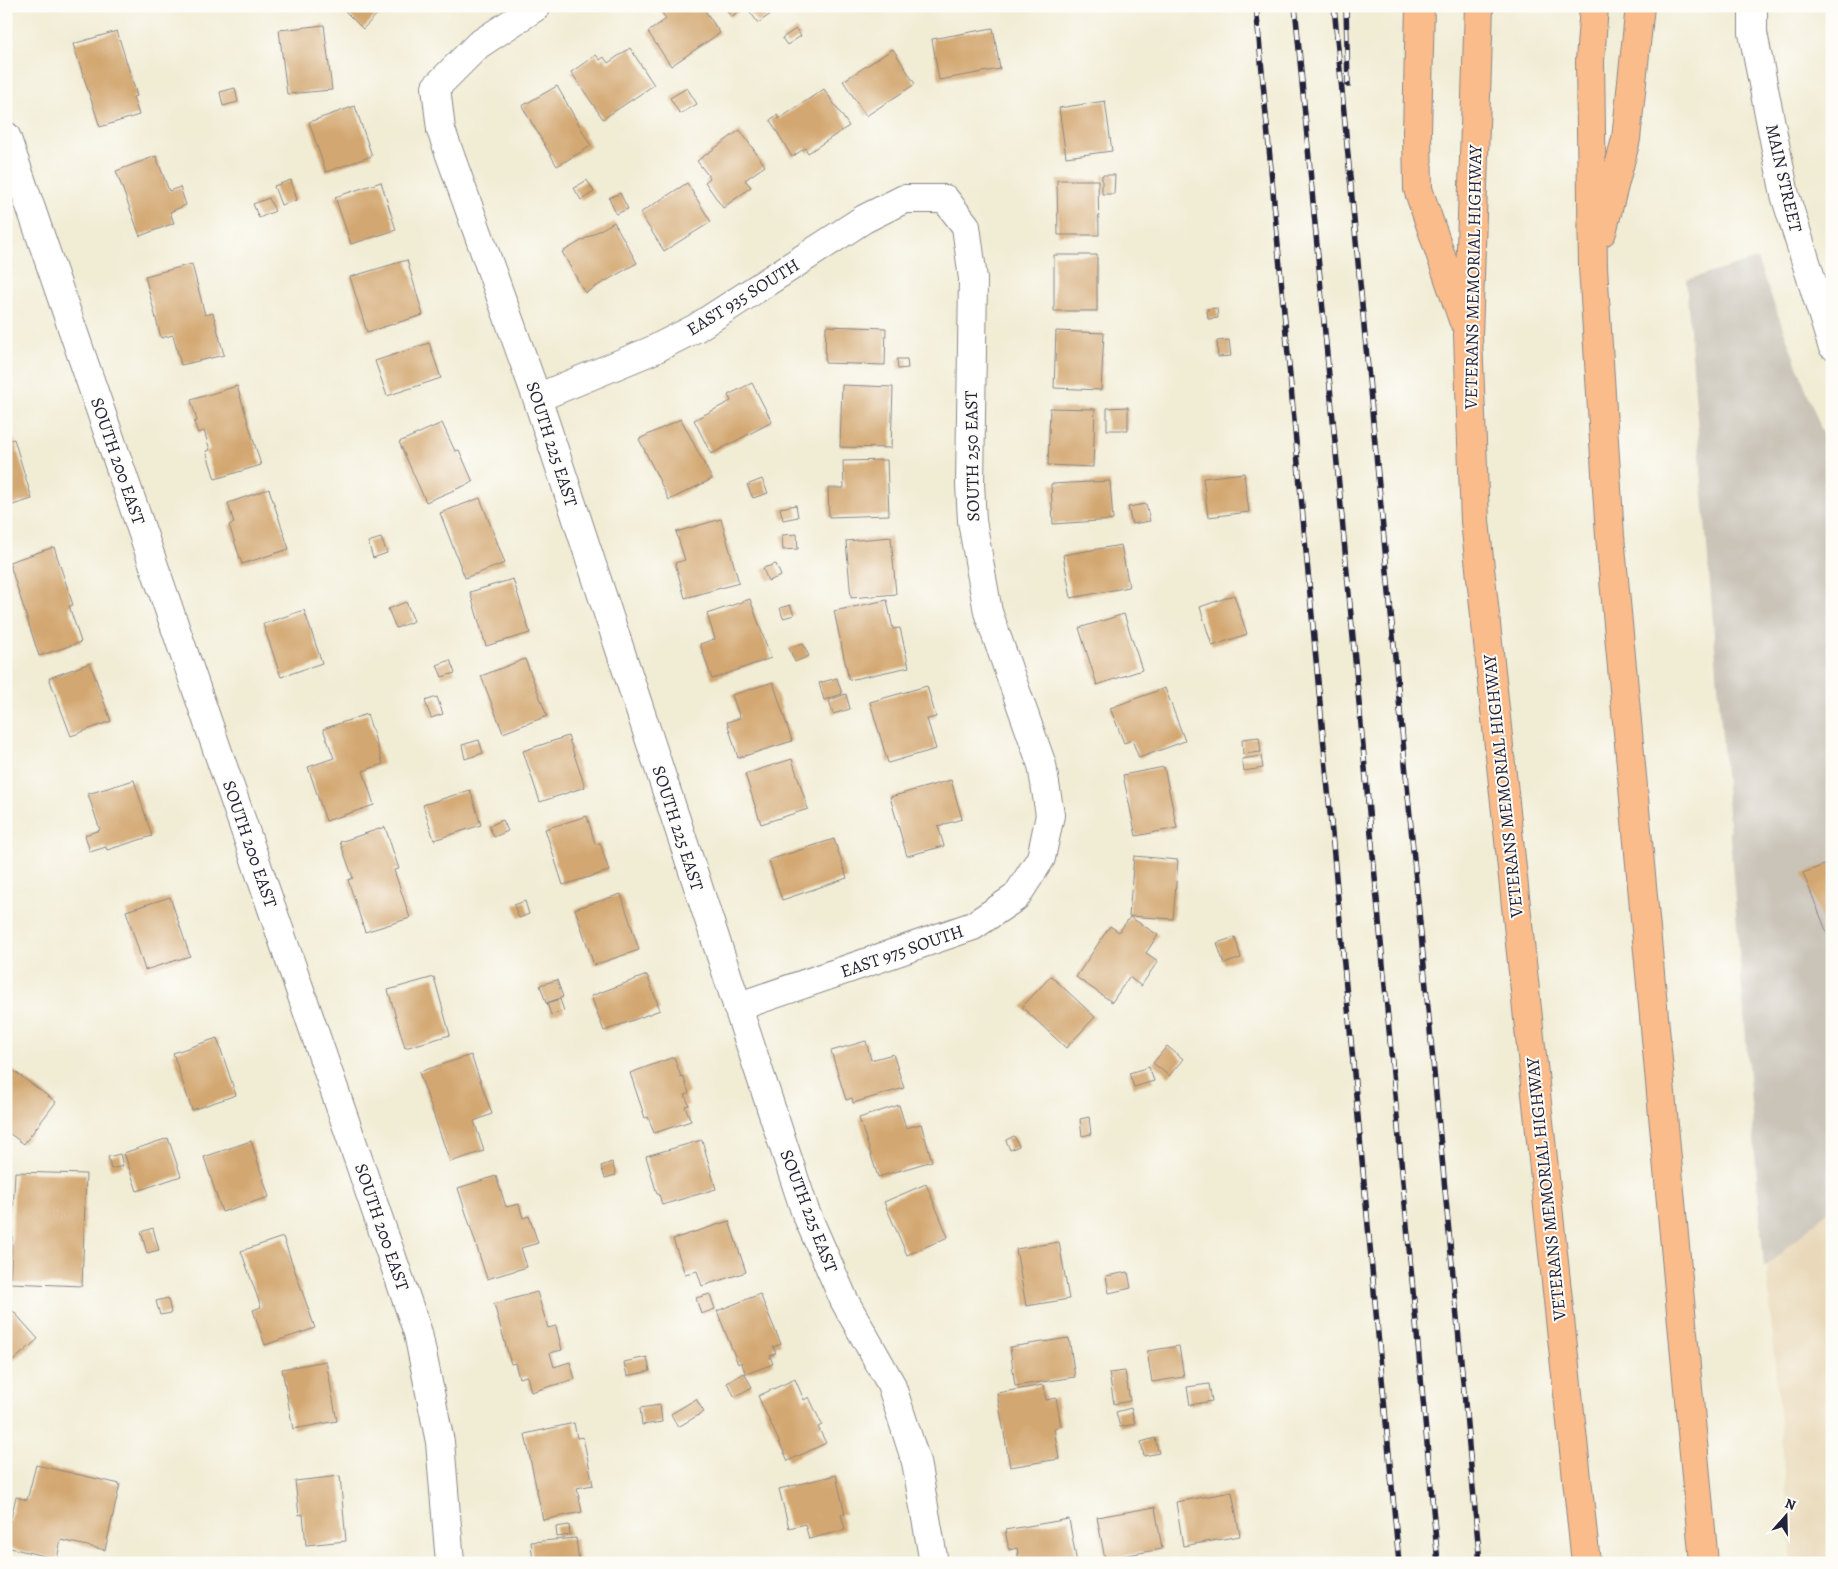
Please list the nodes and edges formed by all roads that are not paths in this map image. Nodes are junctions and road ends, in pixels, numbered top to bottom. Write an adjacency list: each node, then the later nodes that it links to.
1 (536, 6): 12 (street, SOUTH 225 EAST)
2 (1420, 6): 10 (highway)
3 (1479, 6): 10 (highway, VETERANS MEMORIAL HIGHWAY)
4 (1594, 6): 9 (highway)
5 (1640, 6): 9 (highway)
6 (1754, 6): 11 (street, MAIN STREET)
7 (6, 136): 15 (street, SOUTH 200 EAST)
8 (945, 199): 12 (street, EAST 935 SOUTH); 13 (street, SOUTH 250 EAST)
9 (1592, 267): 18 (highway)
10 (1468, 336): 17 (highway, VETERANS MEMORIAL HIGHWAY)
11 (1832, 345)
12 (537, 398): 14 (street, SOUTH 225 EAST)
13 (1041, 858): 14 (street, EAST 975 SOUTH)
14 (737, 1007): 16 (street, SOUTH 225 EAST)
15 (450, 1563)
16 (934, 1563)
17 (1586, 1563)
18 (1704, 1563)

